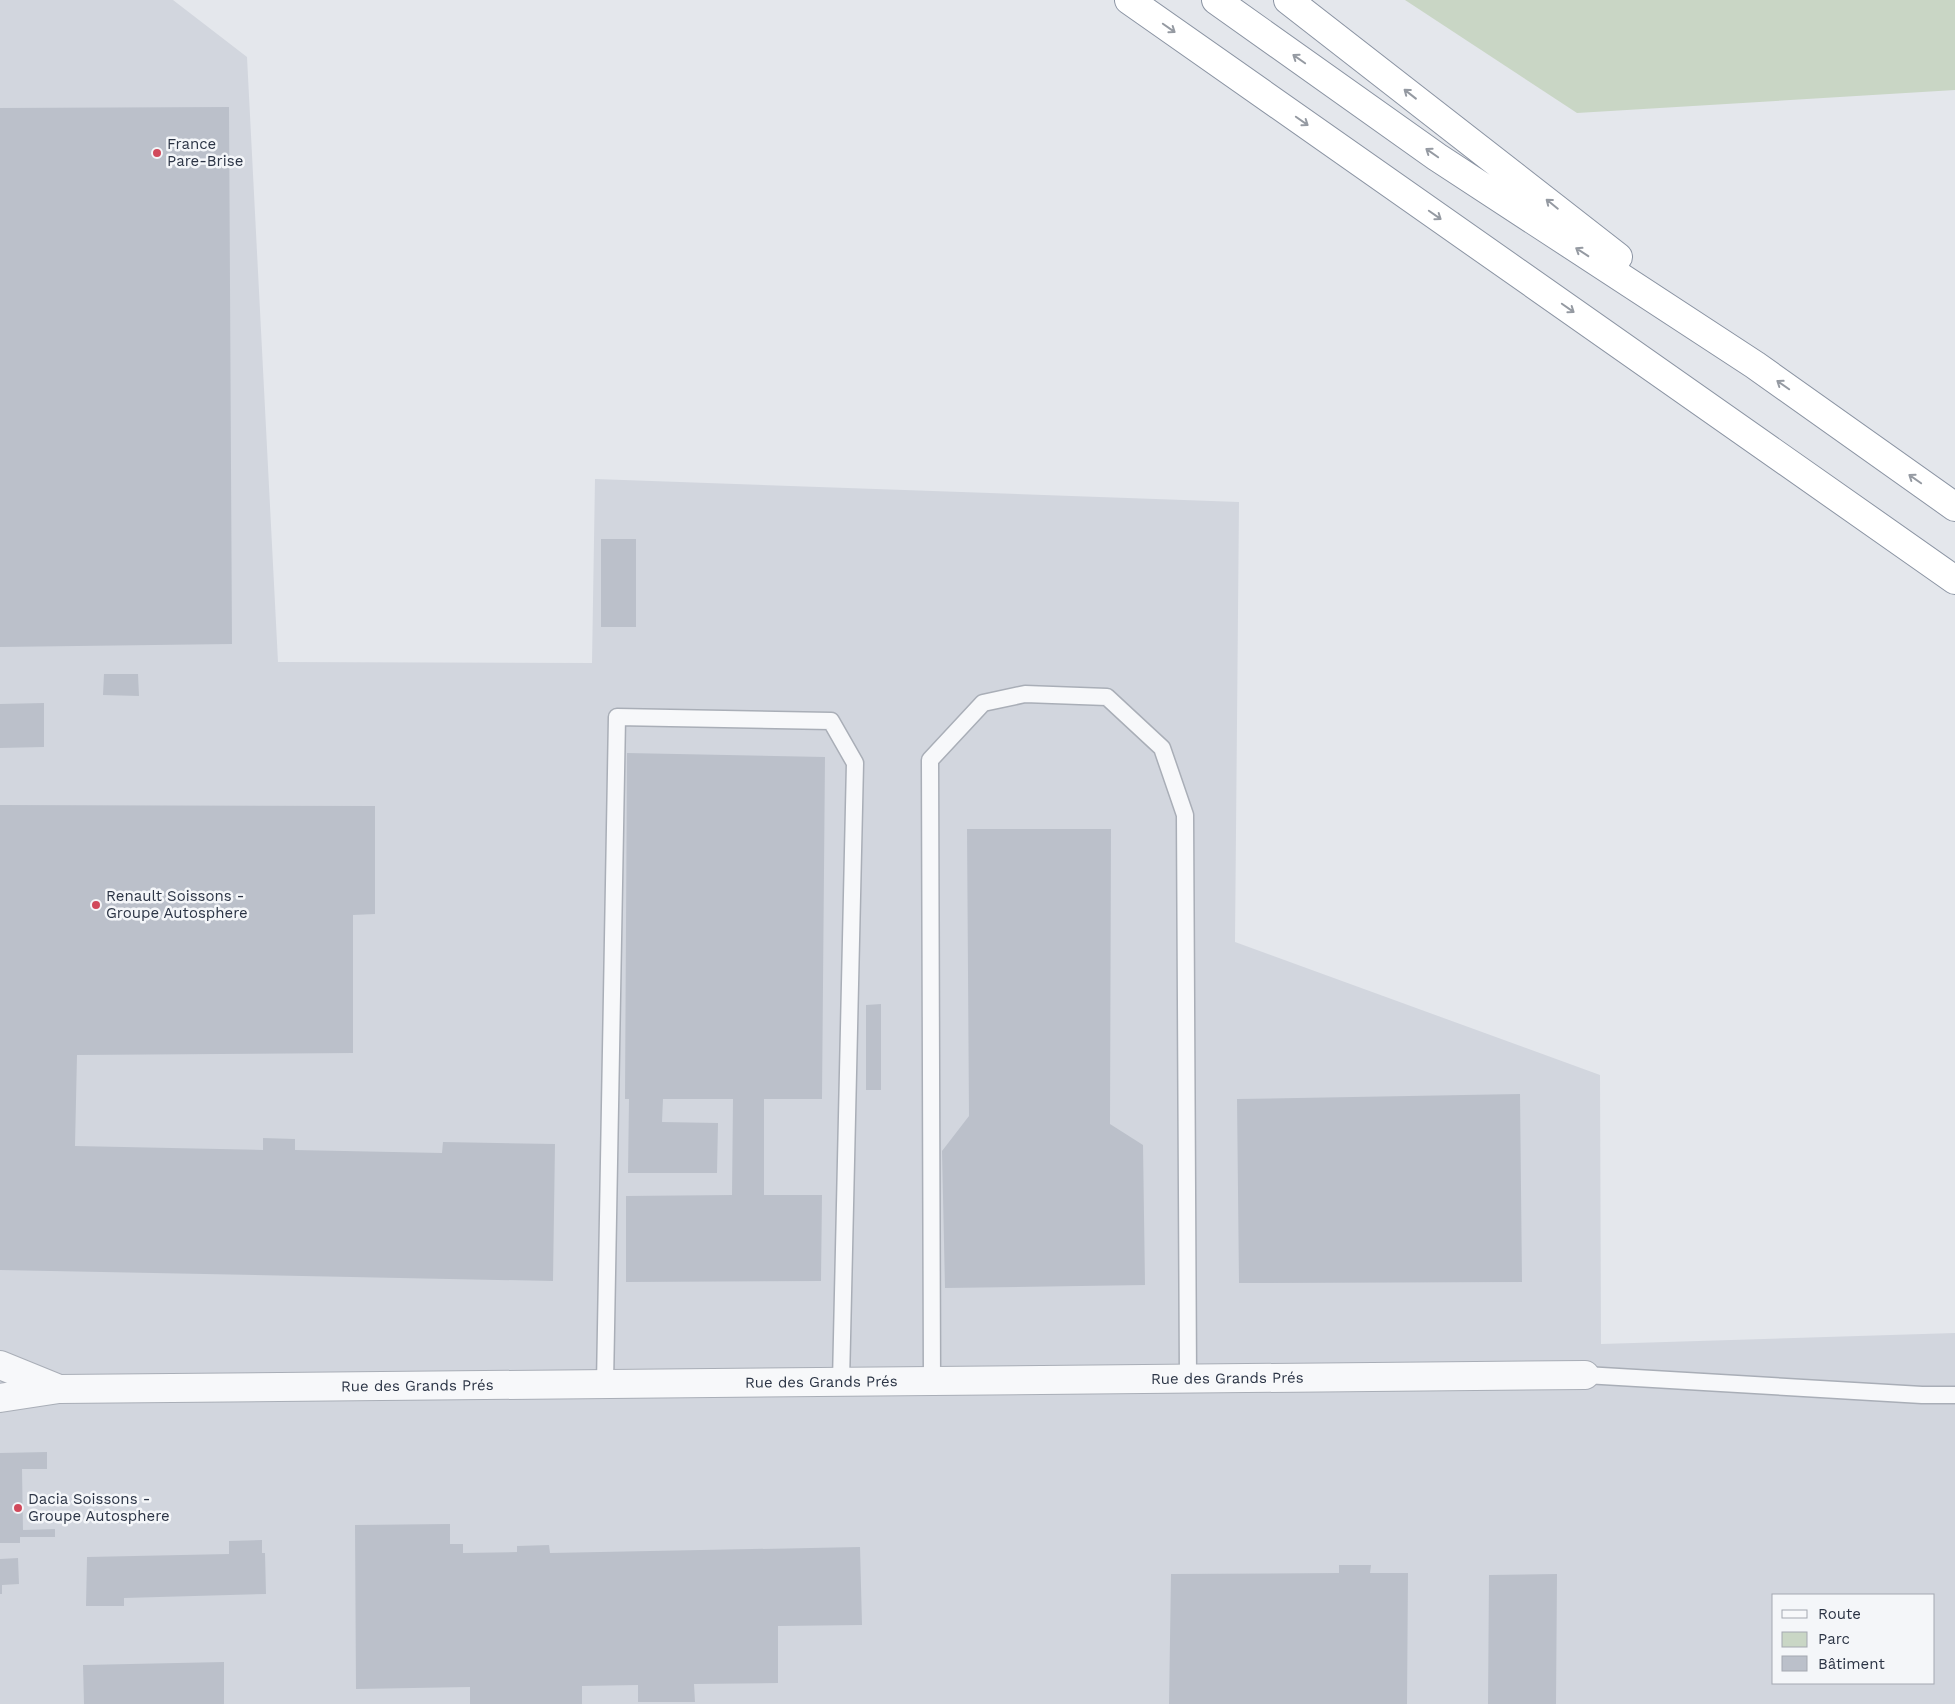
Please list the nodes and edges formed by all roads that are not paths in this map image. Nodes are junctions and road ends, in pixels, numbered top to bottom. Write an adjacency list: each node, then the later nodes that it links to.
1 (1129, 0): 6 (highway, one-way to 6)
2 (1216, 0): 4 (highway, one-way to 2)
3 (1288, 0): 4 (highway, one-way to 3)
4 (1754, 365): 5 (highway, one-way to 4)
5 (1955, 507)
6 (1955, 580)
7 (0, 1365): 13 (street, Rue des Grands Prés)
8 (1585, 1375): 9 (street, Rue des Grands Prés); 14 (lane)
9 (1188, 1379): 10 (street, Rue des Grands Prés); 10 (lane)
10 (932, 1381): 11 (street, Rue des Grands Prés)
11 (841, 1382): 12 (street, Rue des Grands Prés); 12 (lane)
12 (605, 1384): 13 (street, Rue des Grands Prés)
13 (59, 1389): 15 (street, Rue des Grands Prés)
14 (1955, 1395)
15 (0, 1398)

